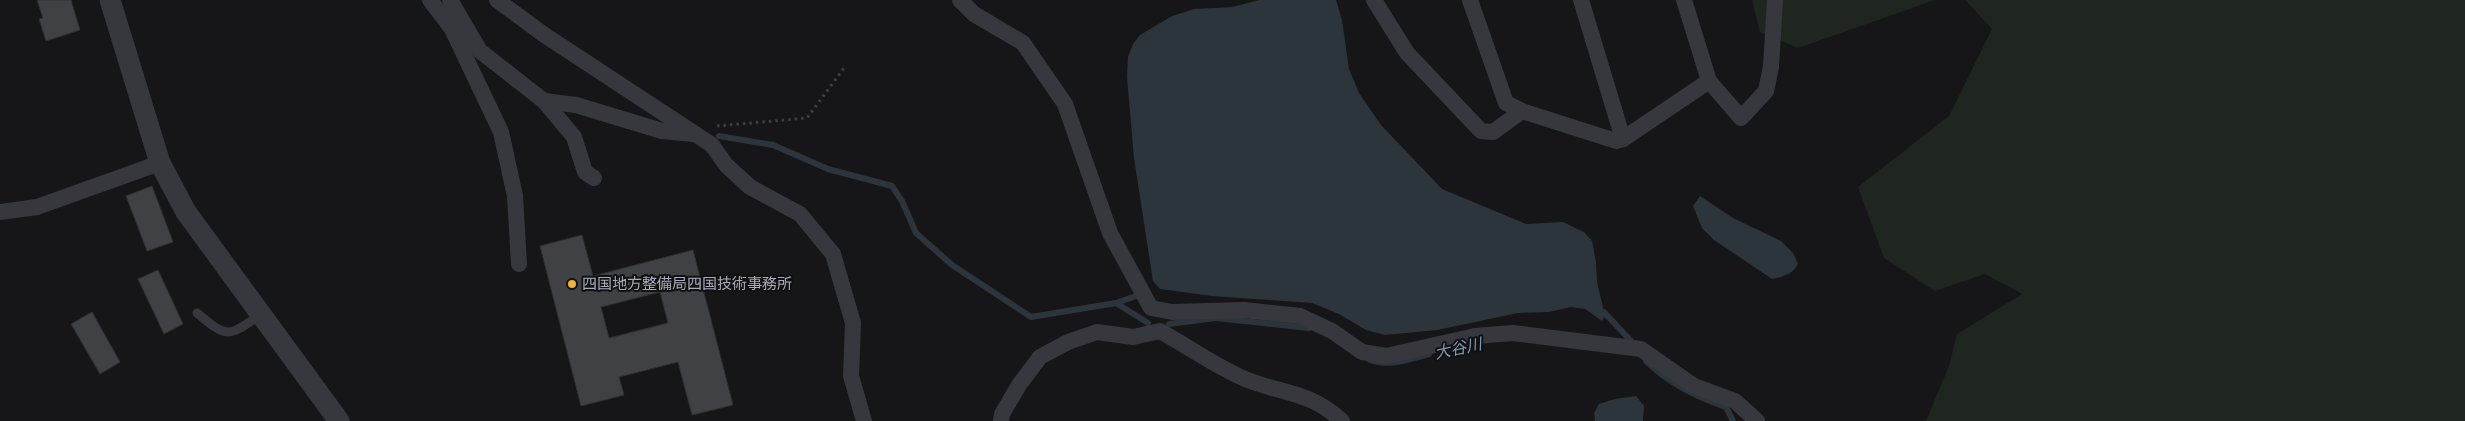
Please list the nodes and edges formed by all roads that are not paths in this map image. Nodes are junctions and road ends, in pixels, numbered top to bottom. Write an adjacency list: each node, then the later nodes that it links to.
1 (110, 0): 16 (street)
2 (430, 0): 19 (street)
3 (450, 0): 12 (street)
4 (498, 0): 14 (street)
5 (960, 0): 20 (street)
6 (1374, 0): 13 (street)
7 (1470, 0): 13 (street)
8 (1581, 0): 15 (street)
9 (1684, 0): 11 (street)
10 (1775, 0): 11 (street)
11 (1709, 81): 15 (street)
12 (544, 101): 14 (street); 17 (street)
13 (1522, 111): 15 (street)
14 (696, 134): 25 (street)
15 (1623, 139)
16 (160, 162): 18 (street); 22 (street)
17 (594, 178)
18 (0, 212)
19 (519, 264)
20 (1151, 308): 23 (street); 28 (street)
21 (196, 313): 22 (lane)
22 (260, 315): 24 (street)
23 (1160, 331): 26 (street); 27 (street)
24 (339, 421)
25 (864, 421)
26 (1001, 421)
27 (1342, 421)
28 (1757, 421)

